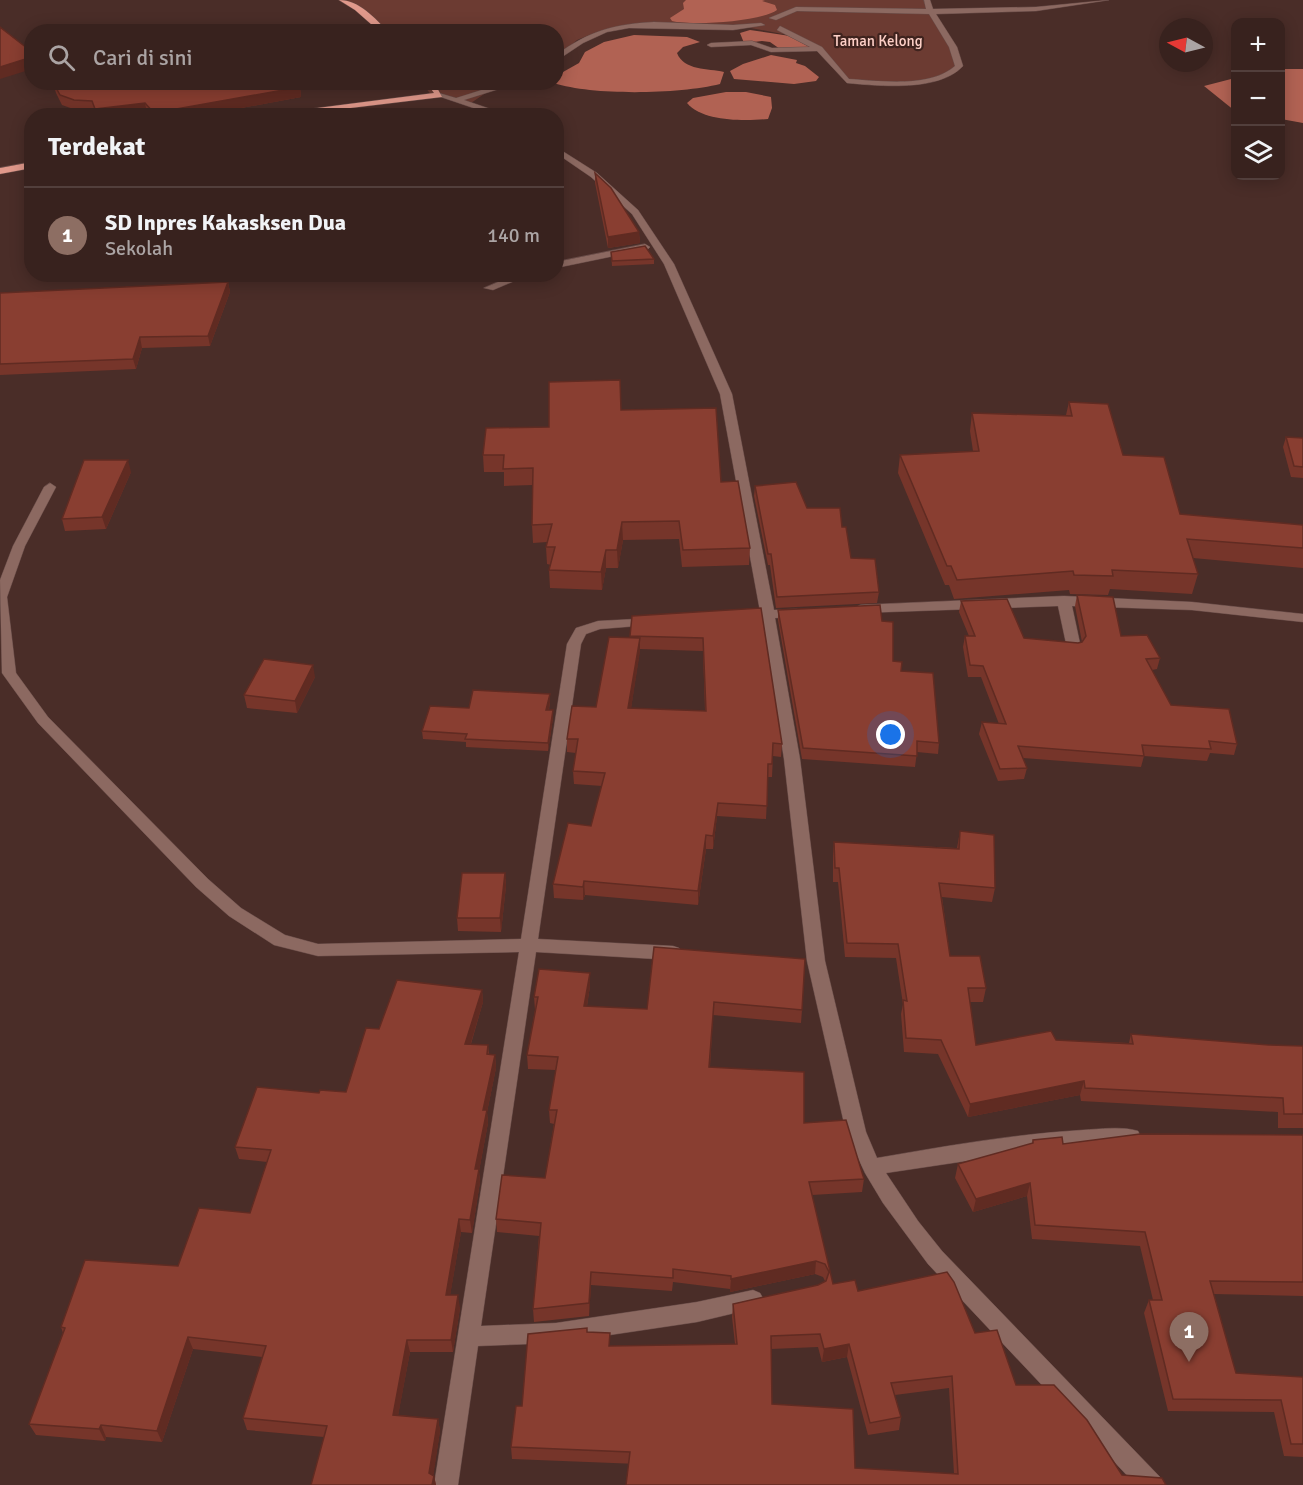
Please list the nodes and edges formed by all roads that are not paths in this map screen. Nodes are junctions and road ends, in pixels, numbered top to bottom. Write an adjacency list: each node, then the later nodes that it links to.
1 (342, 0): 6 (main road)
2 (927, 0): 4 (street)
3 (1106, 0): 4 (street)
4 (933, 13): 5 (street); 10 (street)
5 (773, 18): 7 (street); 8 (street)
6 (376, 24)
7 (761, 25): 8 (street); 11 (street)
8 (780, 28): 10 (street)
9 (711, 45): 10 (street)
10 (819, 49)
11 (564, 52)
12 (436, 90): 14 (main road)
13 (490, 90): 15 (street)
14 (439, 95): 15 (street); 16 (main road)
15 (459, 99): 17 (street)
16 (328, 108)
17 (484, 108)
18 (564, 155): 21 (street)
19 (24, 166): 20 (main road)
20 (0, 171)
21 (657, 245): 22 (street); 30 (street)
22 (564, 263)
23 (505, 282): 24 (street)
24 (489, 288)
25 (50, 487): 26 (street)
26 (1, 598): 35 (street)
27 (1064, 600): 28 (street); 32 (street); 34 (street)
28 (847, 610)
29 (813, 612): 30 (street)
30 (768, 615): 31 (street); 38 (street)
31 (721, 617)
32 (1303, 618)
33 (671, 619): 35 (street)
34 (1074, 648)
35 (527, 945): 36 (street); 42 (street)
36 (689, 954)
37 (793, 960): 38 (street)
38 (816, 962): 40 (street)
39 (1156, 1137): 40 (street)
40 (872, 1167): 44 (street)
41 (772, 1295): 42 (street)
42 (468, 1336): 43 (street)
43 (446, 1485)
44 (1152, 1485)

